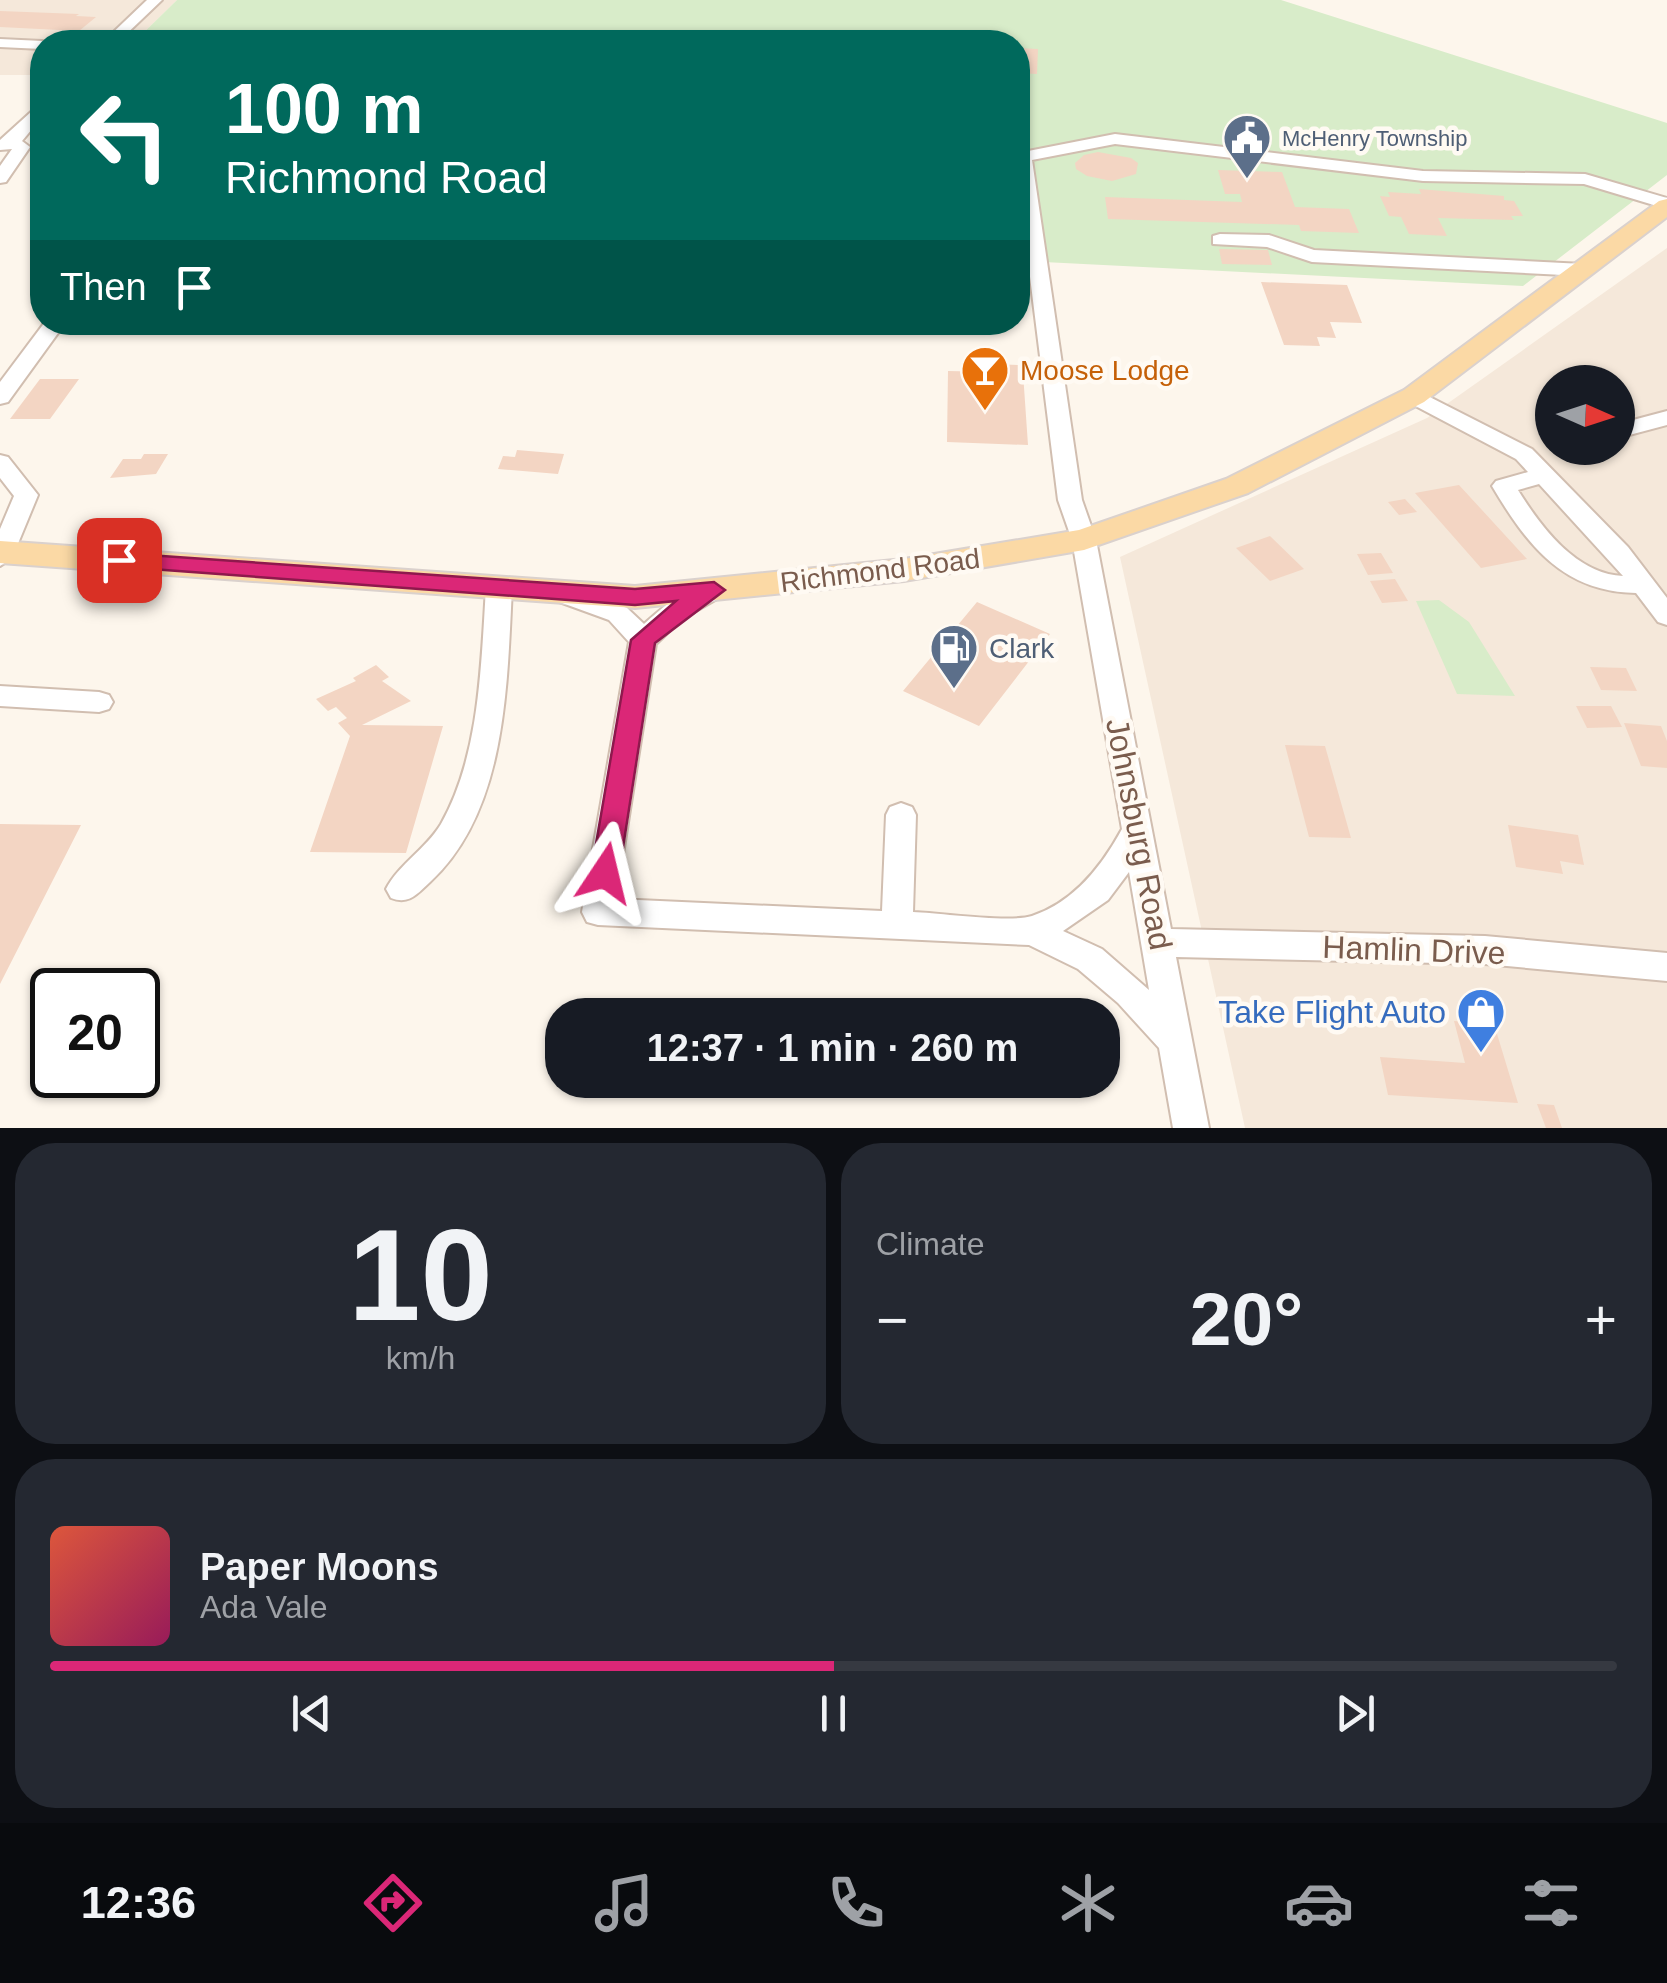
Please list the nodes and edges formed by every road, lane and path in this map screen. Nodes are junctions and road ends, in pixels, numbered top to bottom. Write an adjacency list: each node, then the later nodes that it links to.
1 (155, 0): 2 (street)
2 (123, 30)
3 (0, 43): 4 (street)
4 (30, 44)
5 (30, 119): 6 (street)
6 (6, 144): 8 (street)
7 (1030, 157): 10 (street, Johnsburg Road)
8 (0, 178)
9 (1030, 203): 22 (street, Johnsburg Road)
10 (1667, 205): 12 (main road, Richmond Road)
11 (1220, 240): 12 (street)
12 (1583, 270): 14 (main road, Richmond Road)
13 (46, 335): 15 (street)
14 (1414, 396): 19 (street); 22 (main road, Richmond Road)
15 (0, 397)
16 (1667, 418): 17 (street)
17 (1635, 426)
18 (1535, 451): 19 (street)
19 (1524, 454): 21 (street)
20 (0, 462): 23 (street)
21 (1544, 474): 24 (street); 24 (street)
22 (1084, 540): 26 (main road, Richmond Road); 33 (street, Johnsburg Road)
23 (2, 554): 25 (main road, Richmond Road)
24 (1643, 585): 28 (street)
25 (498, 588): 27 (main road, Richmond Road); 34 (street)
26 (714, 590): 27 (main road, Richmond Road); 29 (street)
27 (556, 592): 29 (street)
28 (1667, 616)
29 (644, 640): 35 (street)
30 (0, 696): 31 (street)
31 (98, 702)
32 (901, 816): 35 (street)
33 (1138, 827): 36 (street); 37 (street, Johnsburg Road)
34 (402, 889)
35 (897, 925): 36 (street)
36 (1032, 931): 39 (street)
37 (1160, 944): 38 (street, Hamlin Drive); 39 (street, Johnsburg Road)
38 (1667, 968)
39 (1177, 1043): 40 (street, Johnsburg Road)
40 (1191, 1128)

